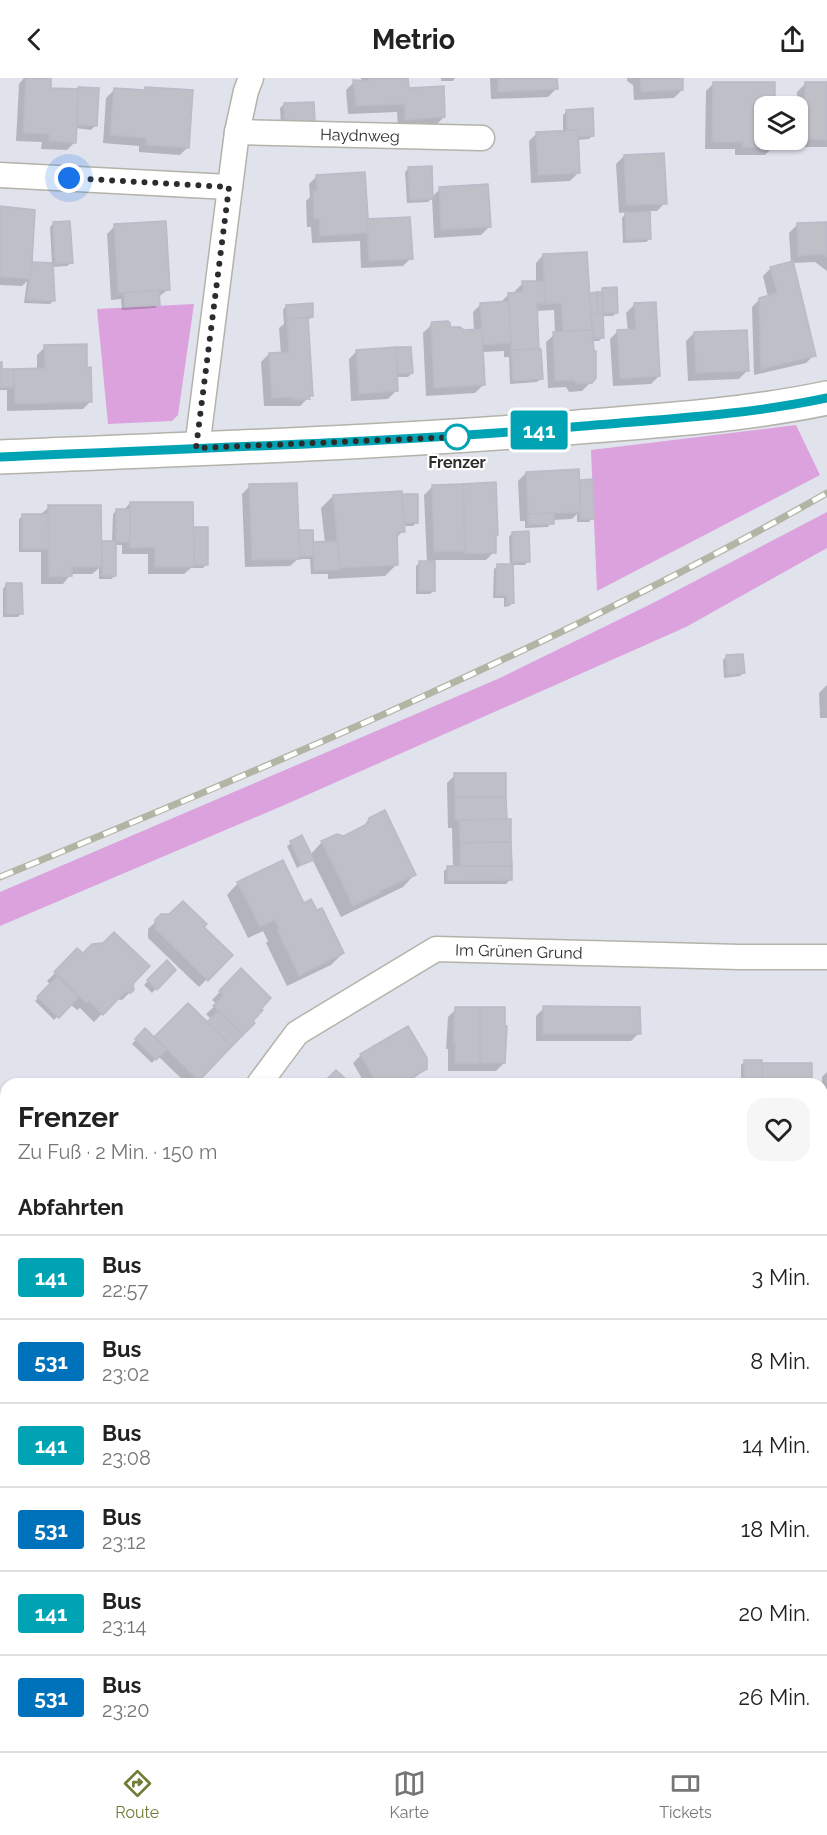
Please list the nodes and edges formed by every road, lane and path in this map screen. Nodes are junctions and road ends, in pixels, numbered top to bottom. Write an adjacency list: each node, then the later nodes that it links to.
1 (251, 78): 2 (street)
2 (237, 132): 3 (street, Haydnweg); 5 (street)
3 (482, 138)
4 (0, 175): 5 (street)
5 (229, 187): 7 (street)
6 (827, 398): 7 (street)
7 (196, 448): 8 (street)
8 (0, 457)
9 (827, 957): 10 (street, Im Grünen Grund)
10 (263, 1078)

